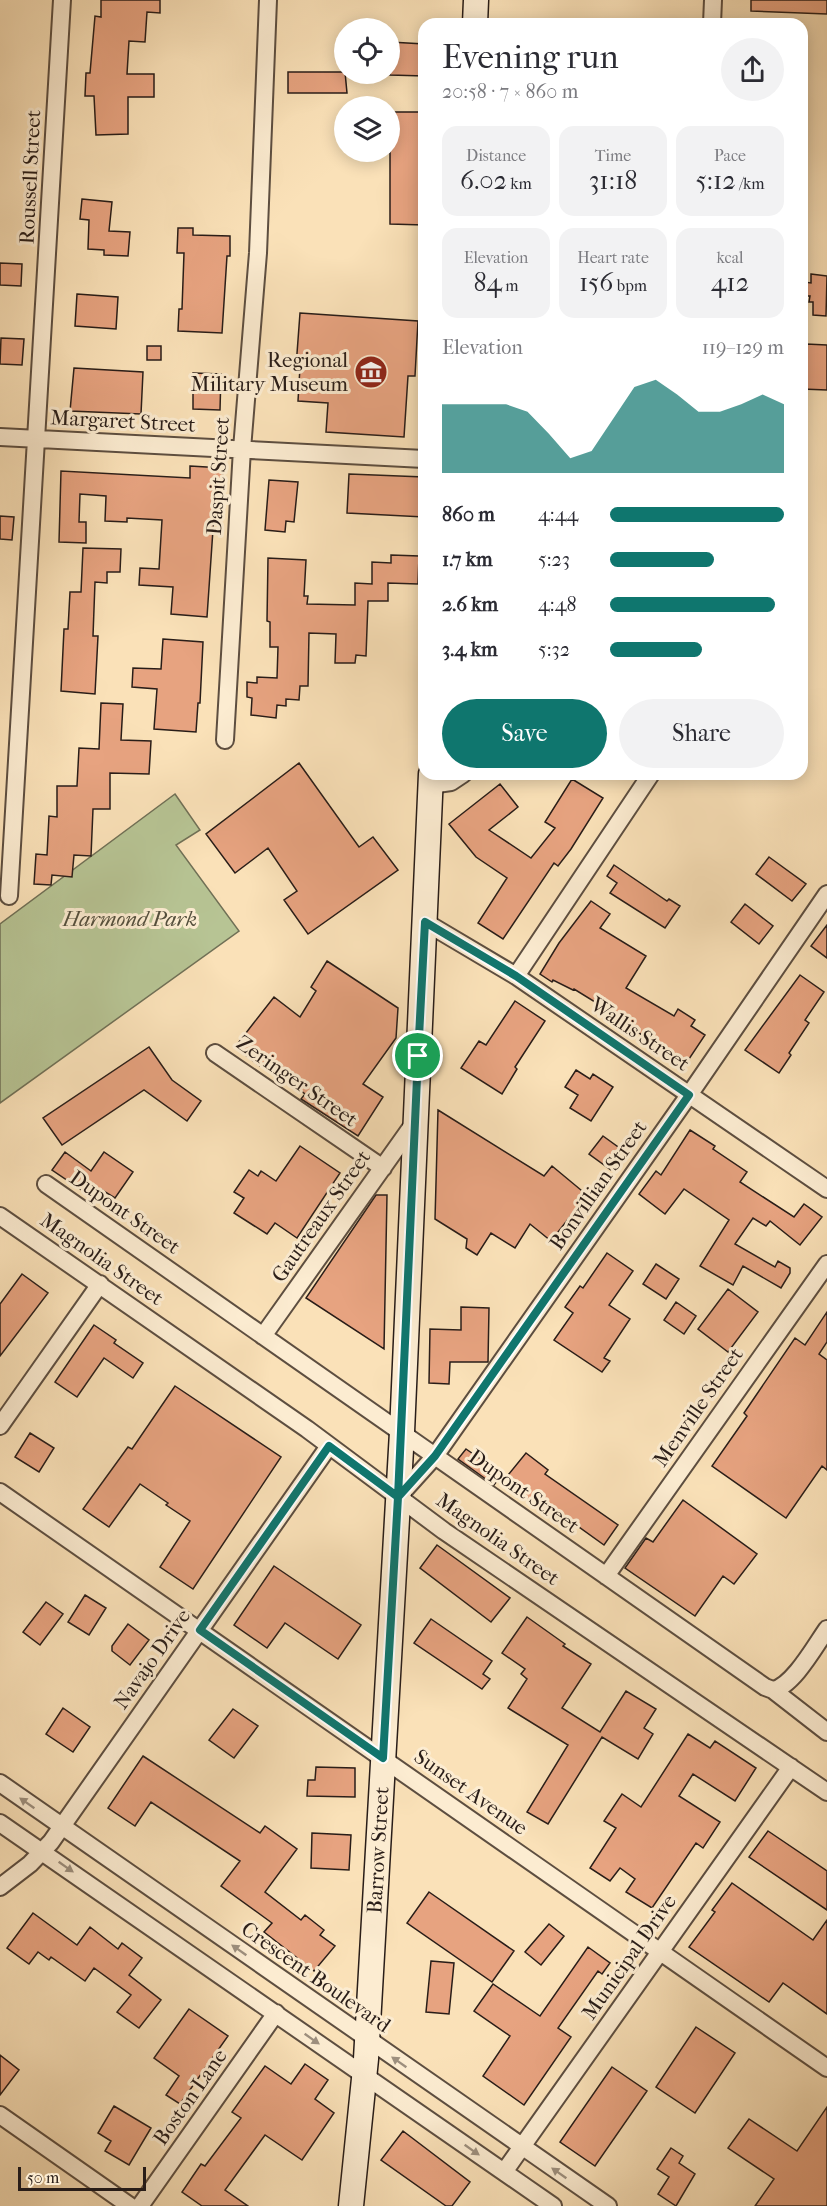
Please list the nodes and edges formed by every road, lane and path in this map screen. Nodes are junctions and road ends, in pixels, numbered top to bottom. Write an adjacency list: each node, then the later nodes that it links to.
1 (62, 0): 8 (street, Roussell Street)
2 (268, 0): 9 (street, Daspit Street)
3 (476, 0): 5 (main road)
4 (713, 0): 6 (street)
5 (475, 18)
6 (712, 18)
7 (0, 437): 8 (street, Margaret Street)
8 (37, 440): 9 (street, Margaret Street); 16 (street, Roussell Street)
9 (242, 449): 10 (street, Margaret Street); 11 (street, Daspit Street)
10 (418, 459)
11 (225, 740)
12 (430, 780): 13 (street); 17 (main road, Barrow Street)
13 (454, 780)
14 (647, 780): 18 (street)
15 (827, 894): 20 (street, Bonvillian Street)
16 (9, 896)
17 (425, 922): 18 (street, Wallis Street); 21 (main road, Barrow Street)
18 (516, 976): 20 (street, Wallis Street)
19 (216, 1053): 22 (street, Zeringer Street)
20 (689, 1095): 24 (street, Wallis Street); 32 (street, Bonvillian Street)
21 (415, 1122): 22 (street, Gautreaux Street); 30 (main road, Barrow Street)
22 (382, 1168): 28 (street, Gautreaux Street)
23 (46, 1184): 28 (street, Dupont Street)
24 (827, 1189)
25 (0, 1216): 27 (street, Magnolia Street)
26 (827, 1264): 35 (street, Menville Street)
27 (100, 1284): 29 (street); 31 (street, Magnolia Street)
28 (263, 1336): 30 (street, Dupont Street)
29 (0, 1426)
30 (402, 1432): 32 (street, Dupont Street); 34 (main road, Barrow Street)
31 (329, 1446): 34 (street, Magnolia Street); 37 (street, Navajo Drive)
32 (435, 1456): 34 (street, Bonvillian Street); 35 (street, Dupont Street)
33 (0, 1492): 37 (street, Sunset Avenue)
34 (398, 1497): 40 (main road, Barrow Street); 41 (street, Magnolia Street)
35 (606, 1576): 38 (street, Dupont Street)
36 (827, 1629): 38 (street)
37 (200, 1630): 40 (street, Sunset Avenue); 45 (street, Navajo Drive)
38 (773, 1690): 39 (street, Dupont Street)
39 (827, 1732)
40 (383, 1758): 48 (street, Sunset Avenue); 50 (main road, Barrow Street)
41 (791, 1767): 43 (street, Magnolia Street); 48 (street, Municipal Drive)
42 (0, 1783): 45 (street, Crescent Boulevard, one-way to 42)
43 (827, 1792)
44 (0, 1822): 46 (street)
45 (62, 1827): 46 (street, Navajo Drive); 50 (street, Crescent Boulevard, one-way to 45)
46 (42, 1851): 47 (street, Navajo Drive); 49 (street, one-way to 49)
47 (0, 1887)
48 (661, 1952): 51 (street, Sunset Avenue); 54 (street, Municipal Drive)
49 (276, 2013): 52 (street, one-way to 52); 57 (street, Boston Lane)
50 (368, 2040): 52 (main road, Barrow Street); 54 (street, Crescent Boulevard, one-way to 50)
51 (827, 2068)
52 (365, 2076): 55 (street, one-way to 55); 58 (main road, Barrow Street)
53 (0, 2115): 56 (street)
54 (522, 2148): 55 (street, Municipal Drive); 60 (street, Crescent Boulevard, one-way to 54)
55 (504, 2172): 59 (street)
56 (130, 2206)
57 (140, 2206)
58 (351, 2206)
59 (553, 2206)
60 (608, 2206)

